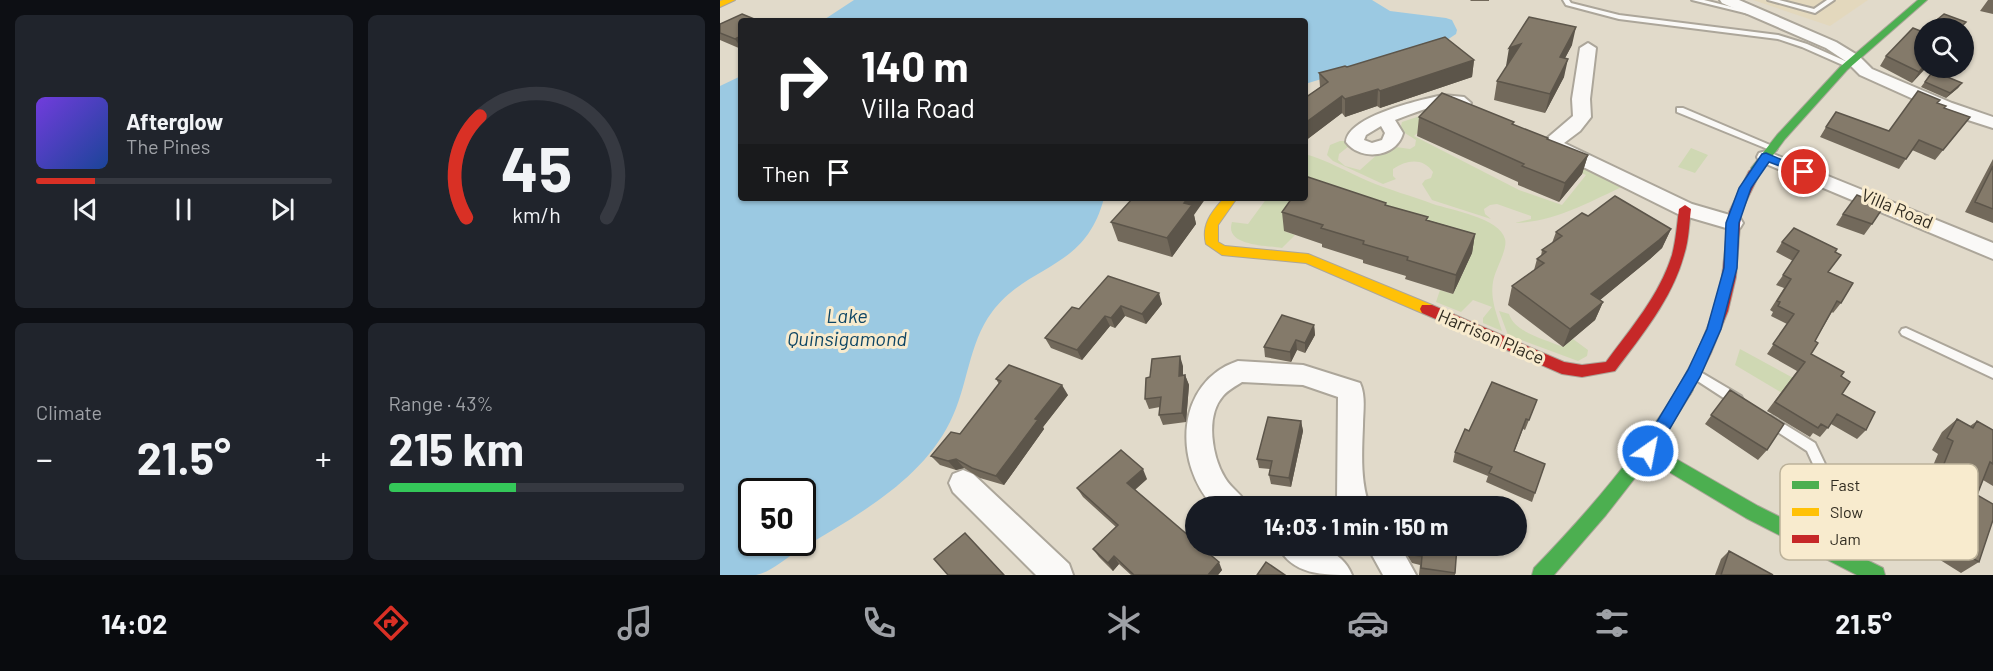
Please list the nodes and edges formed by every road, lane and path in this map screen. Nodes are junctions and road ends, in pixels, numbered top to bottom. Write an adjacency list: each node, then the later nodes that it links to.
1 (731, 0): 8 (main road)
2 (1566, 0): 11 (lane)
3 (1695, 0): 9 (lane)
4 (1727, 0): 9 (street)
5 (1772, 0): 6 (lane)
6 (1831, 0)
7 (1918, 1): 11 (main road)
8 (720, 4)
9 (1767, 16): 11 (street)
10 (1588, 48): 18 (street)
11 (1850, 61): 15 (street); 16 (main road)
12 (1476, 110): 14 (street)
13 (1680, 110): 16 (lane)
14 (1386, 119)
15 (1993, 123)
16 (1770, 152): 19 (main road); 20 (street, Villa Road)
17 (1228, 201): 18 (main road, Harrison Place)
18 (1685, 209): 19 (street)
19 (1732, 223): 22 (main road)
20 (1993, 251)
21 (1906, 332): 23 (lane)
22 (1694, 373): 24 (main road); 25 (lane)
23 (1993, 373)
24 (1648, 451): 29 (main road); 36 (main road)
25 (1819, 464)
26 (963, 483): 33 (street)
27 (1222, 496): 28 (street)
28 (1351, 496)
29 (1780, 527)
30 (1308, 556): 34 (street)
31 (1389, 556): 35 (street)
32 (1846, 560): 37 (main road)
33 (1058, 575)
34 (1336, 575)
35 (1401, 575)
36 (1541, 575)
37 (1876, 575)

